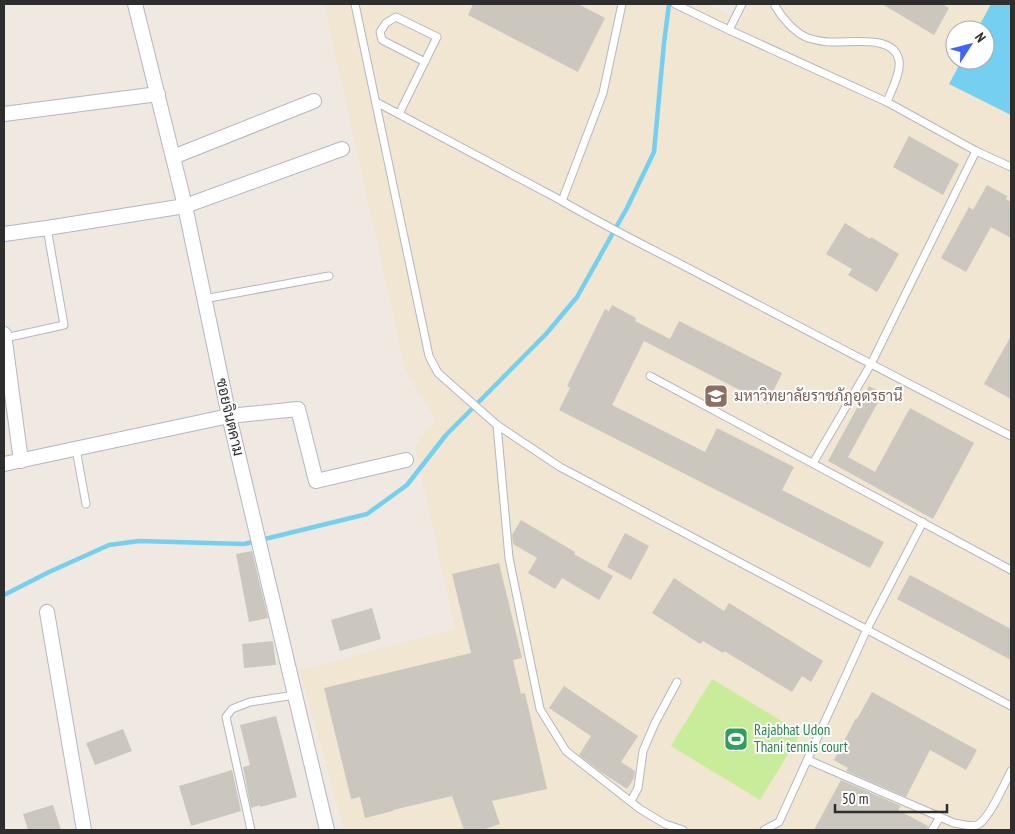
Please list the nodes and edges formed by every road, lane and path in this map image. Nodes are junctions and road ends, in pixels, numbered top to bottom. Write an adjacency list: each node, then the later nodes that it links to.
1 (135, 4): 9 (street, ซอยจินตคาม)
2 (355, 4): 11 (lane)
3 (622, 4): 19 (lane)
4 (675, 4): 7 (lane)
5 (742, 4): 7 (lane)
6 (776, 4): 12 (lane)
7 (729, 30): 12 (lane)
8 (425, 62): 8 (lane); 14 (lane)
9 (158, 94): 13 (street); 17 (street, ซอยจินตคาม)
10 (314, 101): 17 (street)
11 (376, 102): 14 (lane); 29 (lane)
12 (887, 102): 16 (lane)
13 (4, 114)
14 (399, 114): 19 (lane)
15 (342, 149): 20 (street)
16 (976, 151): 18 (lane); 26 (lane)
17 (173, 157): 20 (street, ซอยจินตคาม)
18 (1011, 167)
19 (562, 201): 26 (lane)
20 (185, 206): 21 (street); 24 (street, ซอยจินตคาม)
21 (47, 228): 22 (street); 25 (lane)
22 (4, 234)
23 (329, 276): 24 (lane)
24 (204, 299): 28 (street, ซอยจินตคาม)
25 (4, 336): 33 (street)
26 (871, 364): 30 (lane); 34 (lane)
27 (650, 376): 34 (lane)
28 (229, 416): 31 (street); 32 (street); 42 (street, ซอยจินตคาม)
29 (497, 425): 40 (lane); 46 (lane)
30 (1011, 436)
31 (76, 449): 33 (street); 36 (lane)
32 (406, 460)
33 (21, 461): 35 (street)
34 (813, 463): 37 (lane)
35 (4, 464)
36 (86, 504)
37 (923, 522): 38 (lane); 40 (lane)
38 (1011, 570)
39 (47, 612): 48 (street)
40 (867, 629): 43 (lane); 44 (lane)
41 (677, 682): 46 (lane)
42 (295, 695): 49 (lane); 50 (street, ซอยจินตคาม)
43 (1011, 706)
44 (808, 760): 47 (lane); 52 (lane)
45 (1011, 771): 47 (lane)
46 (631, 801): 51 (lane)
47 (940, 817): 53 (lane)
48 (84, 830)
49 (251, 830)
50 (327, 830)
51 (683, 830)
52 (764, 830)
53 (932, 830)

